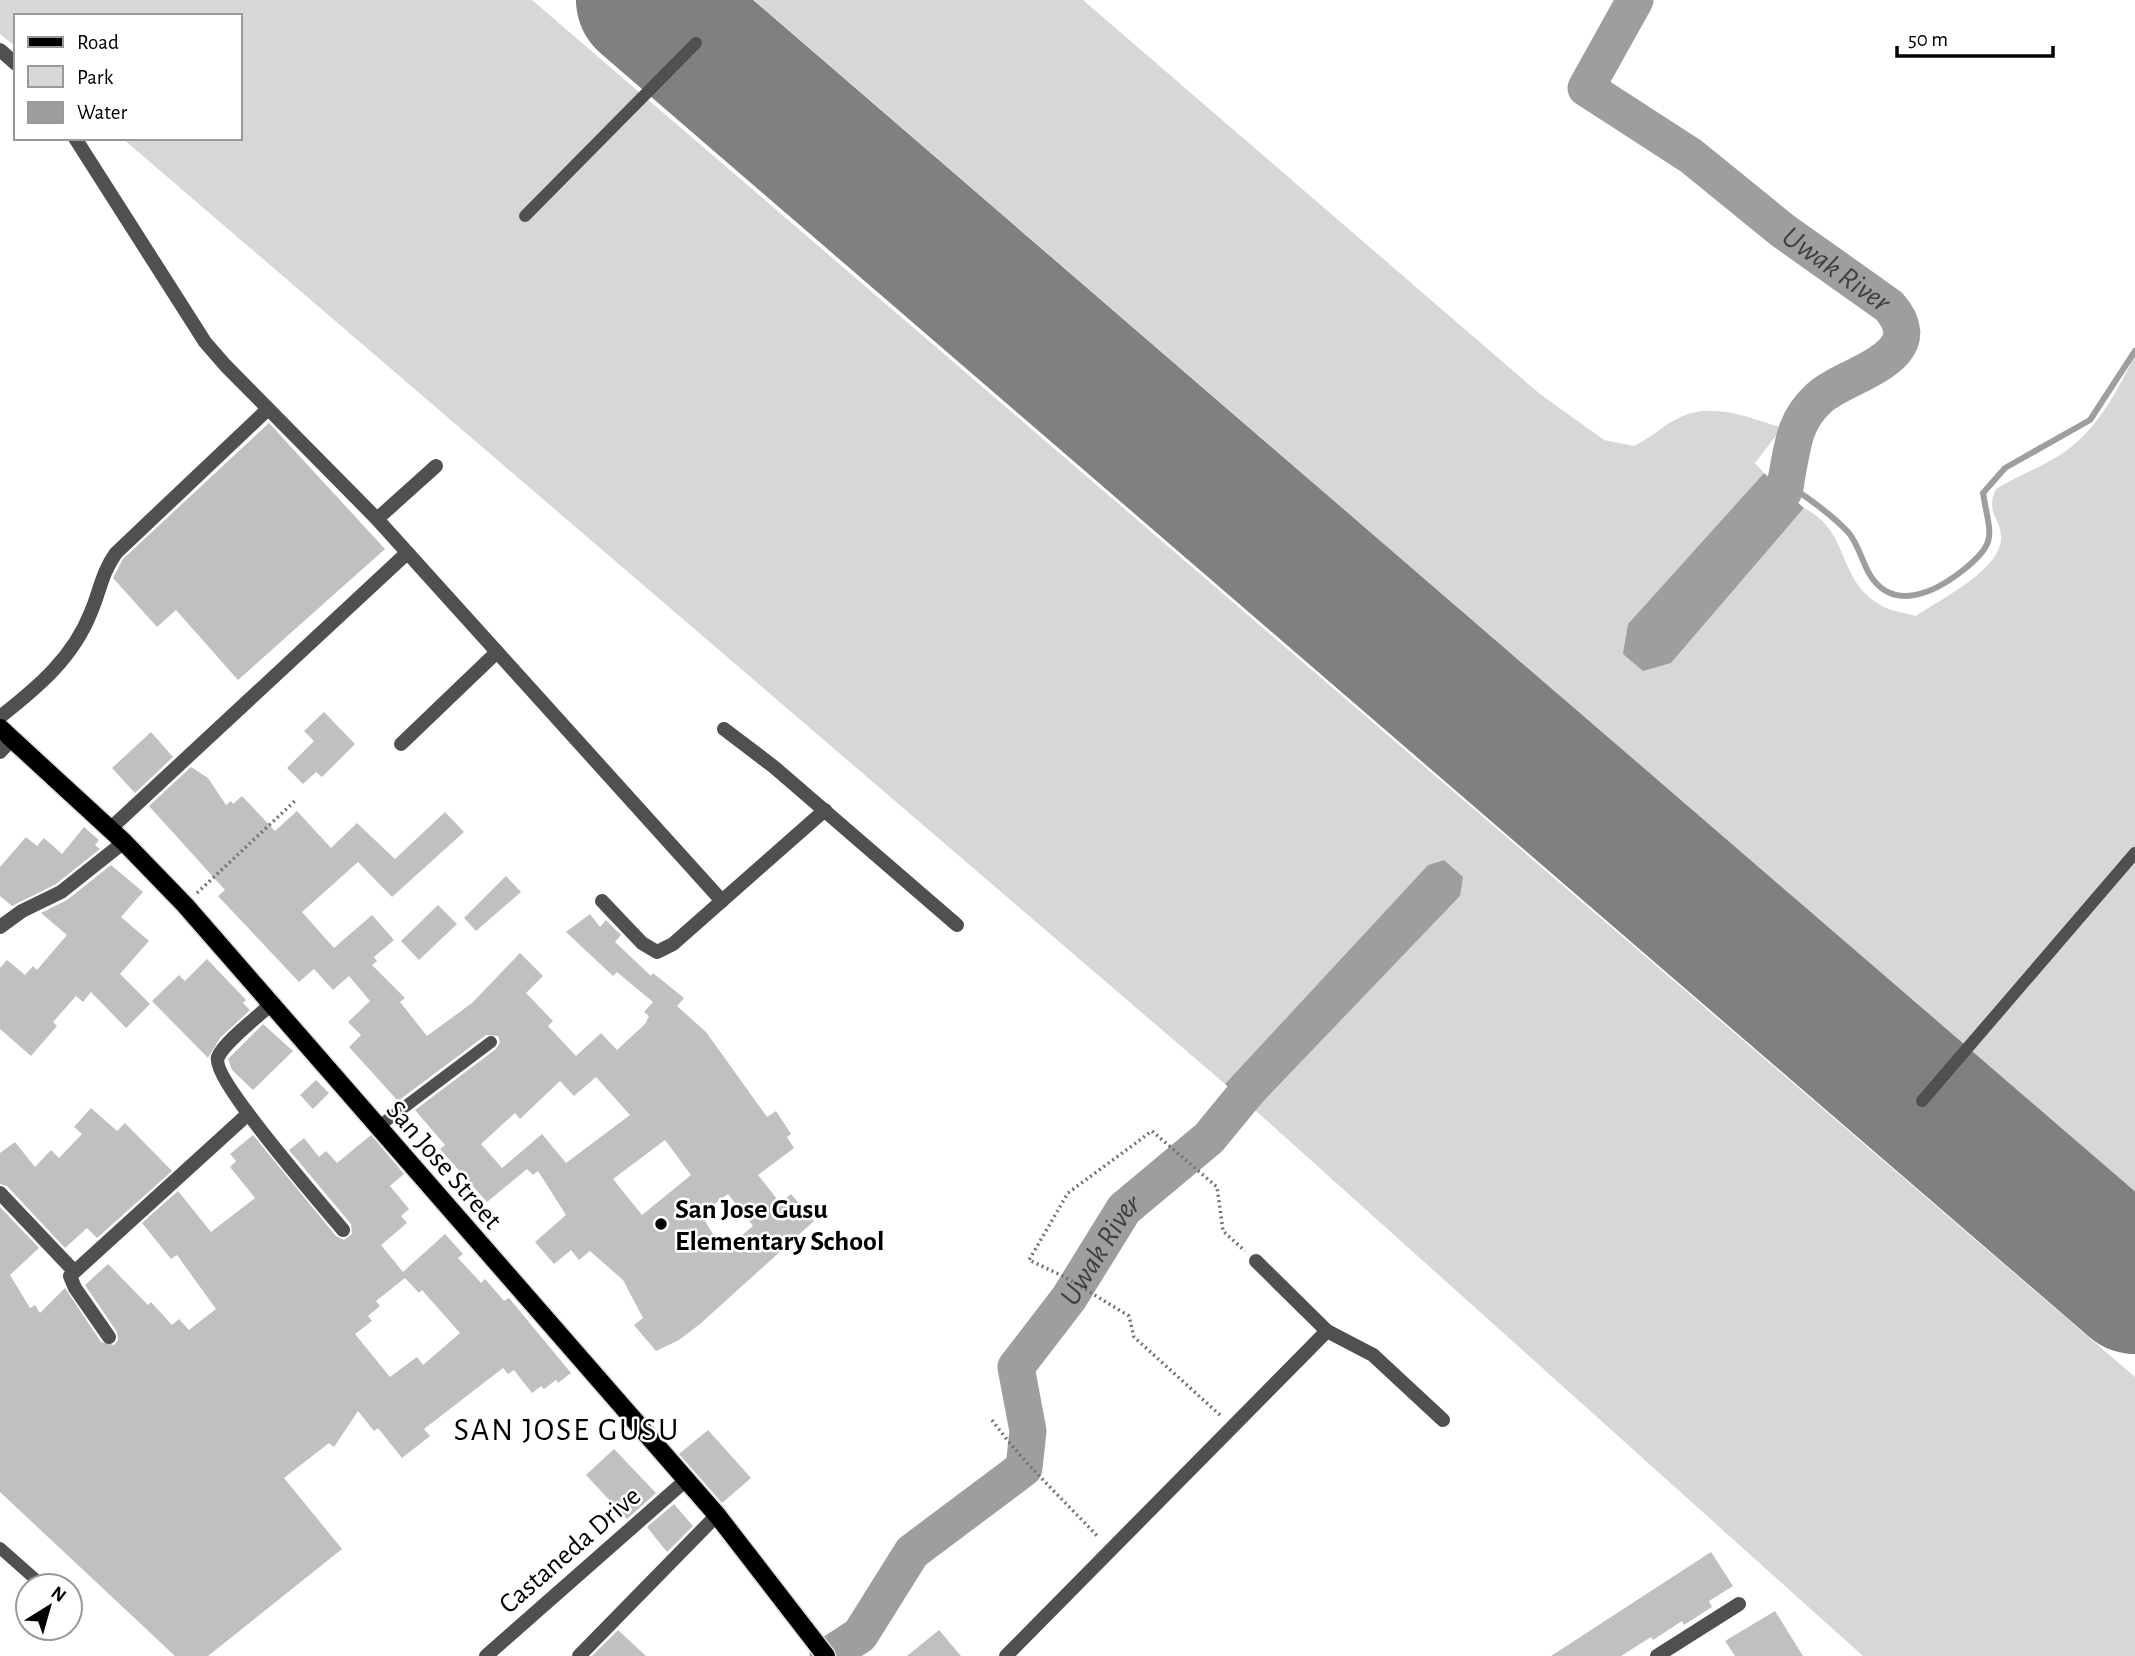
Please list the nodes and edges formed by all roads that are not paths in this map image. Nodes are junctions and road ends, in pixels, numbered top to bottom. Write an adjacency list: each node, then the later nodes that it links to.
1 (696, 43): 5 (lane)
2 (0, 50): 3 (street)
3 (14, 62)
4 (76, 140): 6 (street)
5 (525, 216)
6 (268, 409): 8 (street); 11 (street)
7 (436, 466): 8 (street)
8 (377, 519): 9 (street)
9 (407, 553): 10 (street); 16 (street)
10 (497, 652): 14 (street); 20 (street)
11 (0, 717)
12 (723, 729): 15 (street)
13 (4, 740): 16 (main road, San Jose Street)
14 (401, 744)
15 (825, 810): 20 (street); 21 (street)
16 (110, 829): 17 (main road, San Jose Street)
17 (124, 842): 22 (street); 23 (main road, San Jose Street)
18 (2135, 853): 25 (lane)
19 (602, 901): 20 (street)
20 (722, 901)
21 (957, 925)
22 (0, 927)
23 (271, 1004): 26 (street); 27 (main road, San Jose Street)
24 (491, 1042): 27 (lane)
25 (1922, 1101)
26 (248, 1114): 29 (street); 31 (street)
27 (378, 1127): 35 (main road, San Jose Street)
28 (0, 1193): 31 (street)
29 (343, 1230)
30 (1256, 1261): 32 (street)
31 (74, 1271): 33 (street)
32 (1327, 1331): 34 (street); 43 (street)
33 (109, 1337)
34 (1443, 1420)
35 (686, 1480): 36 (main road, San Jose Street); 41 (street, Castaneda Drive)
36 (717, 1516): 40 (main road, San Jose Street); 42 (street)
37 (0, 1548): 38 (lane)
38 (27, 1572)
39 (1739, 1604): 44 (street)
40 (822, 1651)
41 (486, 1656)
42 (579, 1656)
43 (1006, 1656)
44 (1657, 1656)

